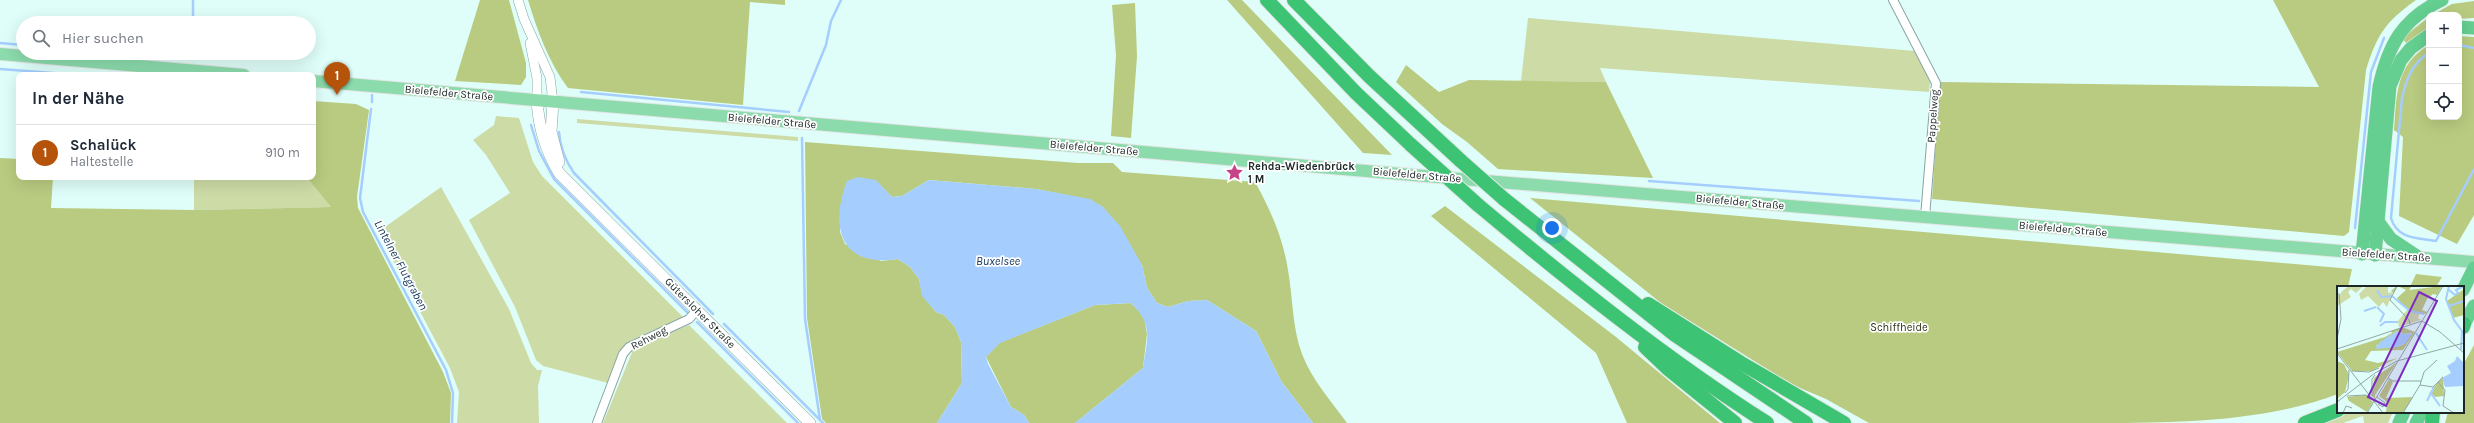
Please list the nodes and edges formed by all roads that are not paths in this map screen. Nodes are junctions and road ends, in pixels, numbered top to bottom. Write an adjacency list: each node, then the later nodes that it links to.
1 (518, 0): 6 (street)
2 (1268, 0): 26 (highway, bridge)
3 (1294, 0): 22 (highway, bridge)
4 (1893, 0): 18 (street, Pappelweg)
5 (2442, 0): 20 (highway)
6 (524, 18): 15 (street); 16 (street)
7 (2462, 27): 8 (highway)
8 (2474, 28)
9 (2426, 37): 19 (highway)
10 (0, 54): 11 (main road)
11 (16, 55)
12 (70, 60): 13 (main road)
13 (209, 72)
14 (316, 81): 15 (main road, Bielefelder Straße)
15 (537, 101): 16 (main road, Bielefelder Straße); 17 (main road, Gütersloher Straße)
16 (553, 102): 17 (main road, Gütersloher Straße); 18 (main road, Bielefelder Straße)
17 (590, 204): 28 (main road, Gütersloher Straße)
18 (1925, 218): 20 (main road, Bielefelder Straße)
19 (2377, 220): 20 (highway); 21 (highway)
20 (2369, 254): 21 (main road, Bielefelder Straße)
21 (2418, 257): 23 (main road, Bielefelder Straße)
22 (1582, 262): 38 (highway); 39 (highway)
23 (2474, 262)
24 (2474, 268): 25 (highway)
25 (2465, 285)
26 (1601, 305): 36 (highway); 37 (highway)
27 (2474, 306): 29 (highway)
28 (697, 310): 34 (street, Rehweg); 35 (main road, Gütersloher Straße)
29 (2464, 324)
30 (2337, 410): 40 (highway)
31 (2404, 413): 41 (highway)
32 (2421, 413): 42 (highway)
33 (2433, 413): 43 (highway)
34 (597, 423)
35 (810, 423)
36 (1735, 423)
37 (1767, 423)
38 (1806, 423)
39 (1844, 423)
40 (2305, 423)
41 (2399, 423)
42 (2416, 423)
43 (2432, 423)

